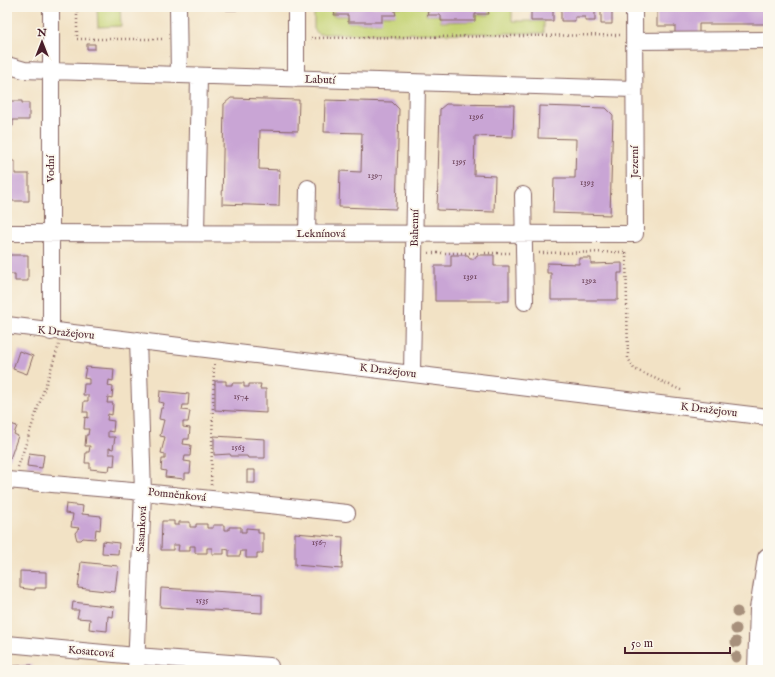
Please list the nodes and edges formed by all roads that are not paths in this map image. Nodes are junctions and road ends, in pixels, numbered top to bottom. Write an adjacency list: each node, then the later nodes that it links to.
1 (40, 7): 7 (street)
2 (51, 7): 7 (street, Vodní)
3 (61, 7): 7 (street)
4 (178, 7): 12 (street)
5 (296, 7): 14 (street)
6 (634, 7): 8 (street, Jezerní)
7 (51, 33): 11 (street, Vodní)
8 (634, 38): 9 (street); 16 (street, Jezerní)
9 (768, 40)
10 (7, 65): 11 (street, Labutí)
11 (51, 71): 12 (street, Labutí); 19 (street, Vodní)
12 (179, 75): 13 (street, Labutí)
13 (199, 76): 14 (street, Labutí); 21 (street)
14 (296, 79): 15 (street, Labutí)
15 (416, 82): 16 (street, Labutí); 24 (street, Bahenní)
16 (634, 89): 23 (street, Jezerní)
17 (308, 188): 22 (street)
18 (523, 195): 25 (street)
19 (51, 232): 20 (street, Leknínová); 21 (street, Leknínová); 28 (street, Vodní)
20 (7, 233)
21 (196, 233): 22 (street, Leknínová)
22 (307, 234): 24 (street, Leknínová)
23 (635, 234): 25 (street, Leknínová)
24 (415, 235): 25 (street, Leknínová); 30 (street, Bahenní)
25 (524, 235): 26 (street)
26 (525, 302)
27 (7, 325): 28 (street, K Dražejovu)
28 (56, 336): 29 (street, K Dražejovu)
29 (138, 340): 30 (street, K Dražejovu); 33 (street, Sasanková)
30 (412, 373): 31 (street, K Dražejovu)
31 (768, 417)
32 (10, 481): 33 (street, Pomněnková)
33 (143, 492): 34 (street, Pomněnková); 37 (street, Sasanková)
34 (347, 513)
35 (768, 558): 39 (main road)
36 (7, 644): 37 (street, Kosatcová)
37 (136, 663): 38 (street, Kosatcová)
38 (270, 666)
39 (758, 670)

